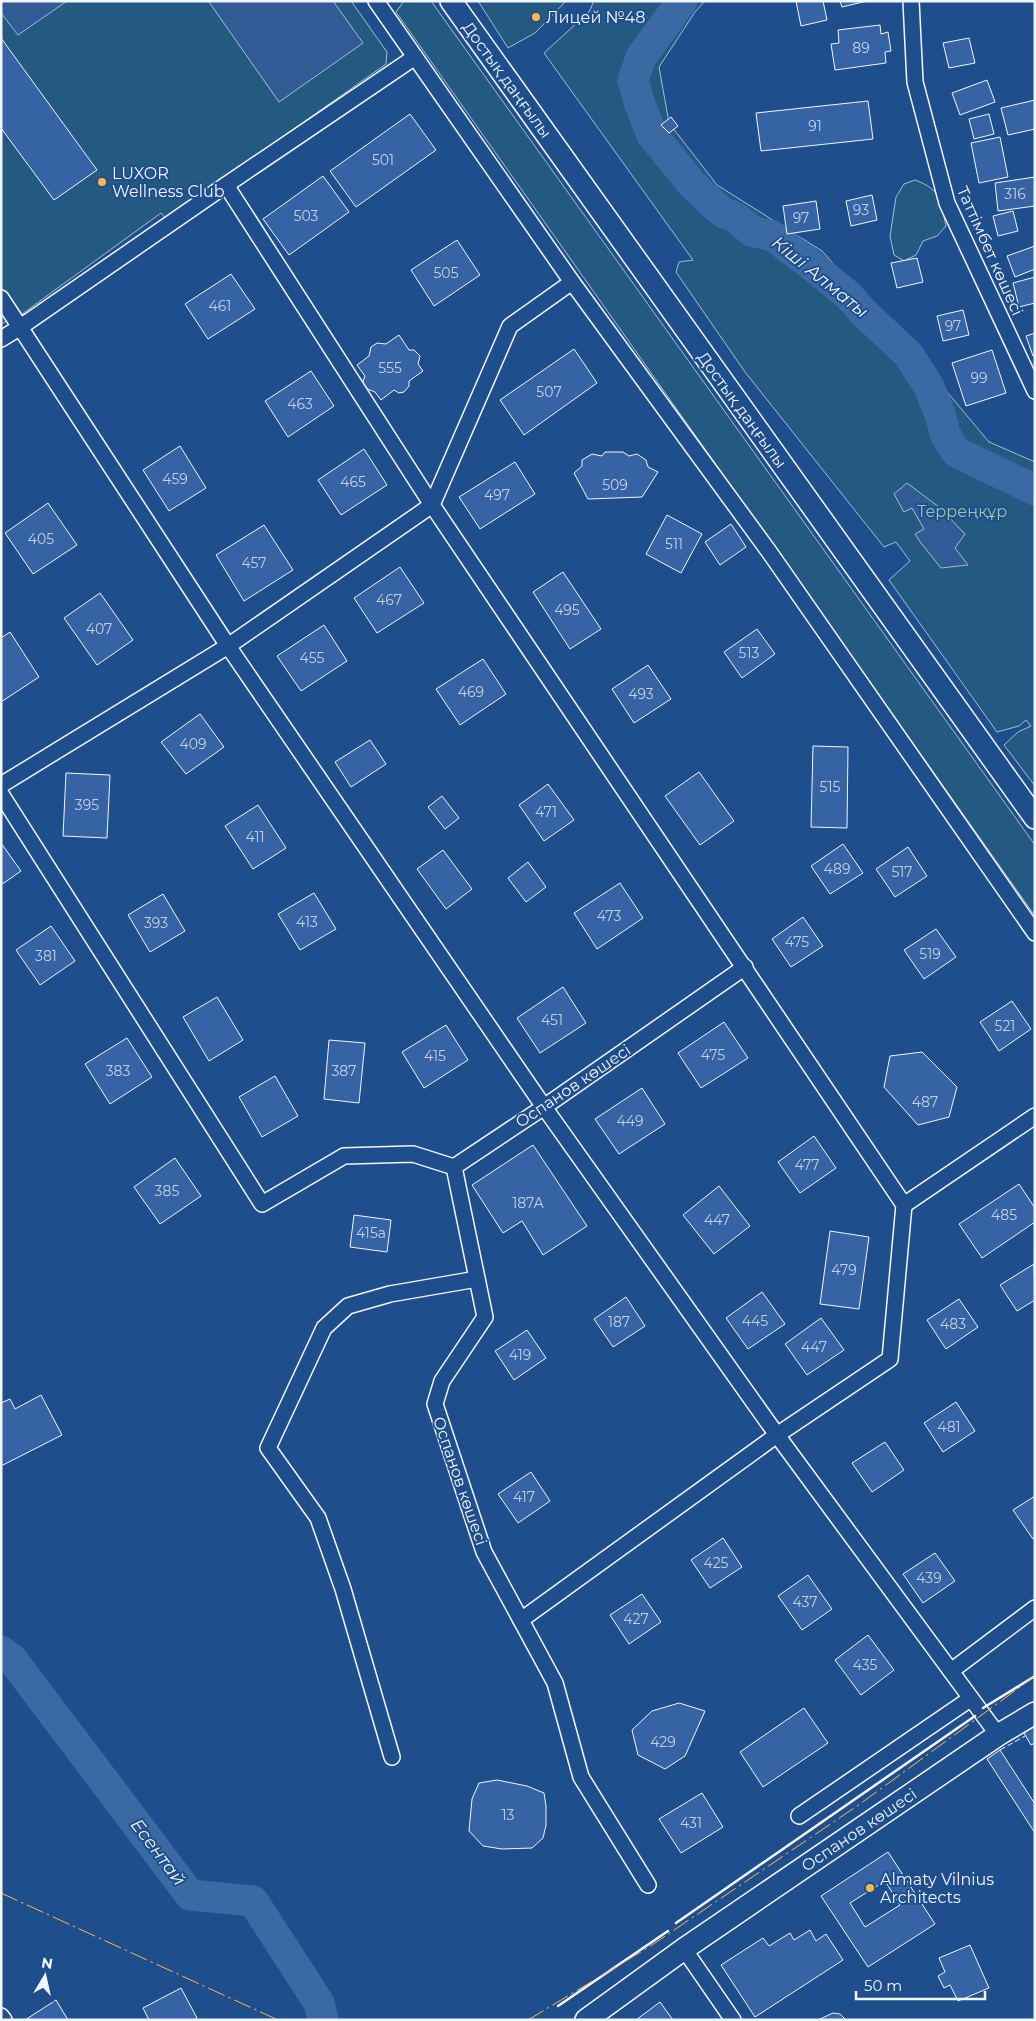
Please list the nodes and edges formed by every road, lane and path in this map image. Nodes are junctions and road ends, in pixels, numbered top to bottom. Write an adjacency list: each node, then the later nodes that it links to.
1 (376, 1): 4 (street)
2 (450, 1): 15 (main road, Достық даңғылы)
3 (910, 1): 10 (street, Таттімбет көшесі)
4 (415, 57): 5 (street); 6 (street)
5 (226, 185): 8 (street); 11 (street)
6 (572, 282): 11 (street); 16 (street)
7 (1, 298): 8 (street)
8 (20, 328): 9 (street); 12 (street)
9 (1, 339)
10 (1035, 391)
11 (432, 505): 12 (street); 17 (street)
12 (228, 646): 13 (street); 18 (street)
13 (1, 785)
14 (1, 794): 20 (street)
15 (1035, 818)
16 (1035, 933)
17 (745, 967): 18 (street, Оспанов көшесі); 21 (street)
18 (544, 1107): 20 (street, Оспанов көшесі); 23 (street)
19 (1035, 1116): 21 (street)
20 (454, 1167): 22 (street, Оспанов көшесі)
21 (904, 1205): 23 (street)
22 (477, 1279): 25 (street, Оспанов көшесі); 30 (street)
23 (777, 1435): 25 (street); 26 (street)
24 (1035, 1608): 26 (street)
25 (521, 1620): 32 (street, Оспанов көшесі)
26 (951, 1671): 27 (street)
27 (970, 1699): 29 (street); 31 (street)
28 (1035, 1713): 29 (main road, Оспанов көшесі)
29 (998, 1735): 33 (main road, Оспанов көшесі)
30 (392, 1757)
31 (799, 1816)
32 (648, 1885)
33 (684, 1948): 36 (main road, Оспанов көшесі); 37 (street)
34 (1, 2016): 35 (street)
35 (4, 2020)
36 (586, 2020)
37 (733, 2020)

